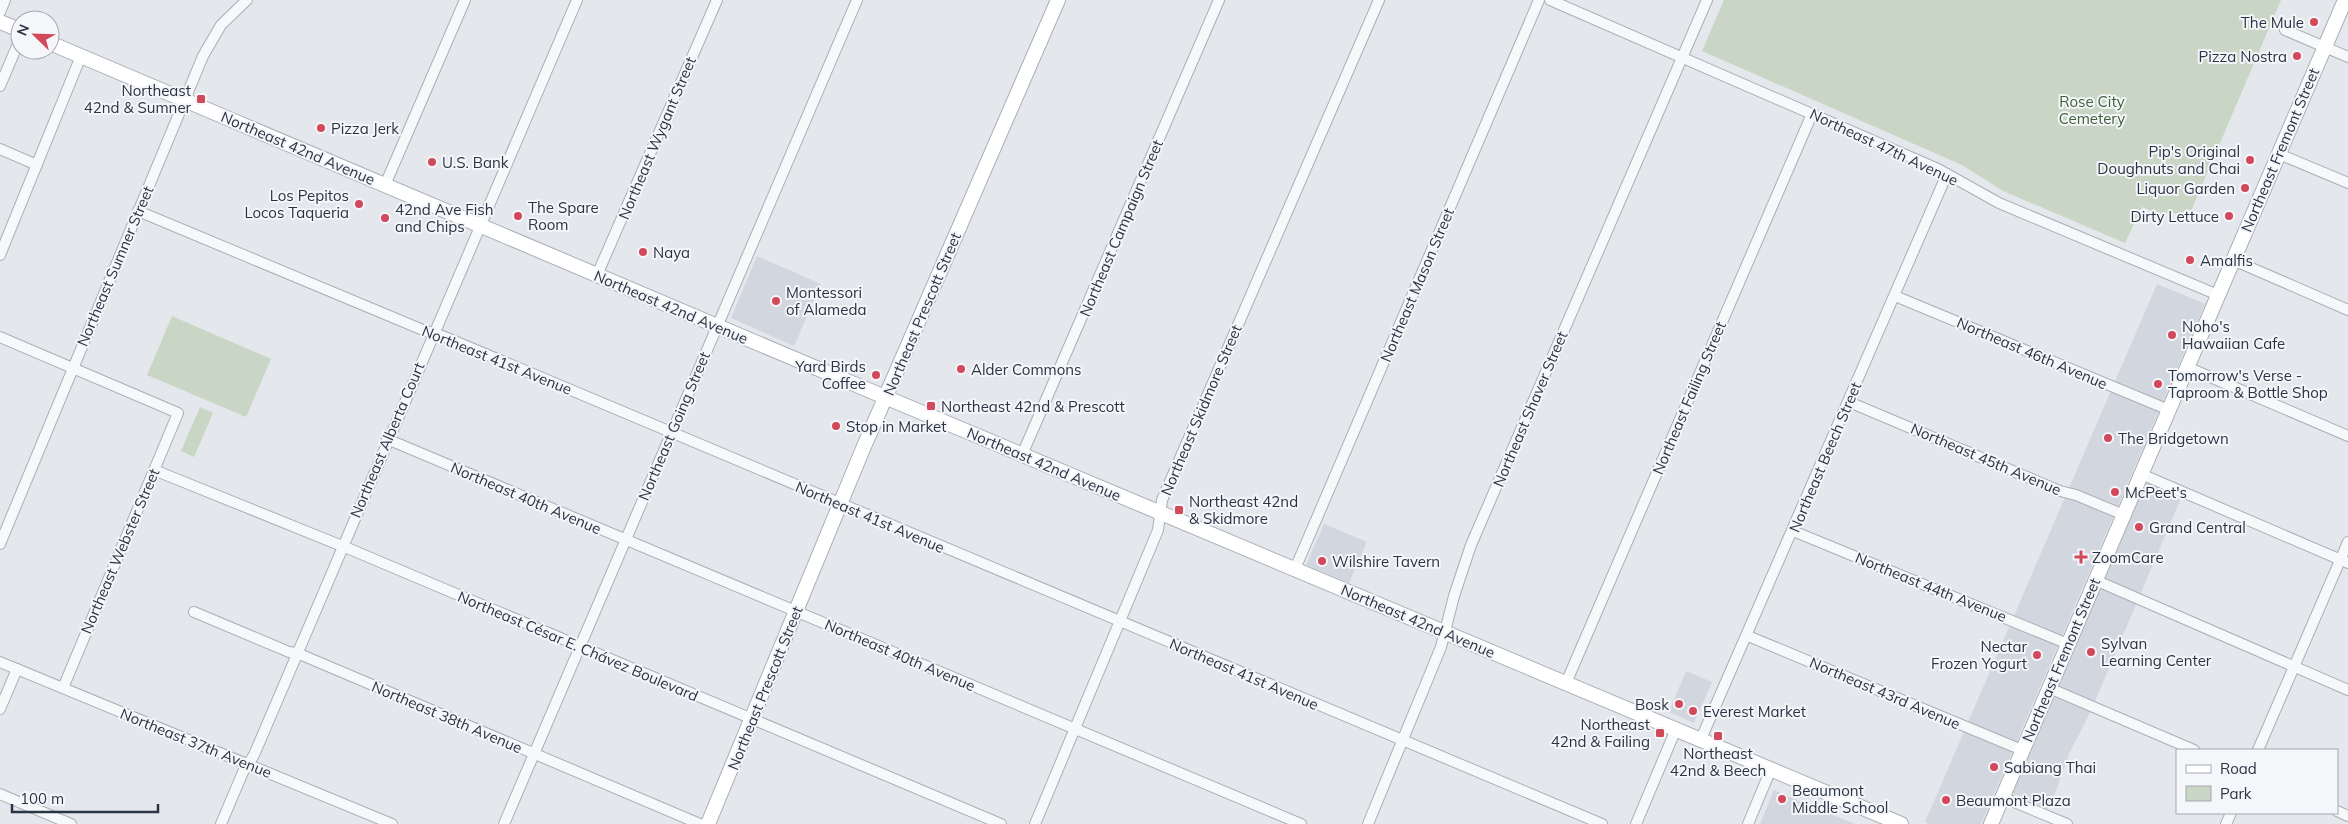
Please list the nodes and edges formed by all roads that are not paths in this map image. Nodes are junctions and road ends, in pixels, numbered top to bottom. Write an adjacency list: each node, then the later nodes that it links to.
1 (5, 0): 14 (street)
2 (247, 0): 23 (street, Northeast Sumner Street)
3 (465, 0): 30 (street)
4 (577, 0): 32 (street, Northeast Alberta Court)
5 (717, 0): 35 (street, Northeast Wygant Street)
6 (857, 0): 39 (street, Northeast Going Street)
7 (1058, 0): 44 (street, Northeast Prescott Street)
8 (1219, 0): 50 (street, Northeast Campaign Street)
9 (1379, 0): 54 (street, Northeast Skidmore Street)
10 (1539, 0): 62 (street, Northeast Mason Street)
11 (1550, 0): 19 (street, Northeast 47th Avenue)
12 (1707, 0): 19 (street, Northeast Shaver Street)
13 (2345, 0): 17 (street, Northeast Fremont Street)
14 (0, 12)
15 (2285, 30): 17 (street)
16 (60, 47): 18 (street, Northeast 42nd Avenue)
17 (2325, 47): 20 (street); 26 (street, Northeast Fremont Street)
18 (81, 56): 23 (street, Northeast 42nd Avenue); 27 (street)
19 (1682, 57): 24 (street, Northeast 47th Avenue); 67 (street, Northeast Shaver Street)
20 (2348, 57)
21 (11, 60): 22 (street)
22 (0, 86)
23 (184, 100): 30 (street, Northeast 42nd Avenue); 31 (street, Northeast Sumner Street)
24 (1812, 114): 28 (street, Northeast 47th Avenue); 75 (street, Northeast Failing Street)
25 (0, 149): 27 (street)
26 (2279, 154): 29 (street); 34 (street, Northeast Fremont Street)
27 (37, 165): 33 (street)
28 (1948, 174): 36 (street, Northeast 47th Avenue); 37 (street, Northeast Beech Street)
29 (2348, 183)
30 (385, 185): 32 (street, Northeast 42nd Avenue)
31 (138, 211): 40 (street, Northeast 41st Avenue); 43 (street, Northeast Sumner Street)
32 (479, 225): 35 (street, Northeast 42nd Avenue); 40 (street, Northeast Alberta Court)
33 (0, 255)
34 (2233, 260): 36 (street, Northeast Fremont Street); 38 (street)
35 (597, 275): 39 (street, Northeast 42nd Avenue)
36 (2218, 295): 42 (street, Northeast Fremont Street)
37 (1895, 296): 45 (street, Northeast Beech Street); 46 (street, Northeast 46th Avenue)
38 (2348, 310)
39 (717, 326): 44 (street, Northeast 42nd Avenue); 47 (street, Northeast Going Street)
40 (433, 333): 47 (street, Northeast 41st Avenue); 49 (street, Northeast Alberta Court)
41 (0, 337): 43 (street)
42 (2187, 367): 46 (street, Northeast Fremont Street); 48 (street)
43 (73, 368): 51 (street, Northeast Webster Street); 59 (street, Northeast Sumner Street)
44 (886, 398): 50 (street, Northeast 42nd Avenue); 53 (street, Northeast Prescott Street)
45 (1849, 402): 55 (street, Northeast 45th Avenue); 56 (street, Northeast Beech Street)
46 (2169, 410): 52 (street, Northeast Fremont Street)
47 (671, 433): 53 (street, Northeast 41st Avenue); 57 (street, Northeast Going Street)
48 (2348, 436)
49 (388, 439): 57 (street, Northeast 40th Avenue); 60 (street, Northeast Alberta Court)
50 (1022, 455): 54 (street, Northeast 42nd Avenue)
51 (154, 470): 60 (street, Northeast César E. Chávez Boulevard); 76 (street, Northeast Webster Street)
52 (2141, 474): 55 (street, Northeast Fremont Street); 61 (street)
53 (840, 505): 65 (street, Northeast Prescott Street); 66 (street, Northeast 41st Avenue)
54 (1160, 512): 62 (street, Northeast 42nd Avenue); 66 (street, Northeast Skidmore Street)
55 (2124, 515): 63 (street, Northeast Fremont Street)
56 (1793, 531): 68 (street, Northeast Beech Street); 69 (street, Northeast 44th Avenue)
57 (625, 539): 65 (street, Northeast 40th Avenue); 70 (street, Northeast Going Street)
58 (2348, 542): 61 (street)
59 (0, 544)
60 (341, 548): 70 (street, Northeast César E. Chávez Boulevard); 71 (street, Northeast Alberta Court)
61 (2344, 561): 73 (street)
62 (1294, 569): 67 (street, Northeast 42nd Avenue)
63 (2095, 580): 69 (street, Northeast Fremont Street); 73 (street)
64 (194, 612): 71 (street, Northeast 38th Avenue)
65 (796, 612): 80 (street, Northeast Prescott Street); 81 (street, Northeast 40th Avenue)
66 (1120, 622): 81 (street, Northeast Skidmore Street); 84 (street, Northeast 41st Avenue)
67 (1444, 632): 75 (street, Northeast 42nd Avenue); 84 (street, Northeast Shaver Street)
68 (1748, 636): 83 (street, Northeast Beech Street); 87 (street, Northeast 43rd Avenue)
69 (2068, 644): 77 (street, Northeast Fremont Street)
70 (579, 647): 80 (street, Northeast César E. Chávez Boulevard); 88 (street, Northeast Going Street)
71 (297, 653): 88 (street, Northeast 38th Avenue); 89 (street, Northeast Alberta Court)
72 (0, 662): 74 (street, Northeast 37th Avenue)
73 (2294, 666): 78 (street); 86 (street)
74 (17, 669): 76 (street, Northeast 37th Avenue); 79 (street)
75 (1566, 683): 82 (street, Northeast 42nd Avenue)
76 (63, 688): 89 (street, Northeast 37th Avenue)
77 (2049, 688): 85 (street); 87 (street, Northeast Fremont Street)
78 (2348, 690)
79 (0, 709)
80 (752, 719): 98 (street, Northeast Prescott Street); 99 (street, Northeast César E. Chávez Boulevard)
81 (1075, 729): 100 (street, Northeast Skidmore Street); 101 (street, Northeast 40th Avenue)
82 (1676, 729): 83 (street, Northeast 42nd Avenue); 104 (street)
83 (1701, 739): 90 (street, Northeast 42nd Avenue)
84 (1403, 740): 102 (street, Northeast Shaver Street); 103 (street, Northeast 41st Avenue)
85 (2192, 749)
86 (2258, 749)
87 (2022, 750): 92 (street, Northeast Fremont Street)
88 (534, 753): 96 (street, Northeast Going Street); 97 (street, Northeast 38th Avenue)
89 (248, 764): 94 (street, Northeast Alberta Court); 95 (street, Northeast 37th Avenue)
90 (1771, 769): 105 (street); 106 (street, Northeast 42nd Avenue)
91 (0, 794): 93 (street)
92 (2002, 797): 107 (street, Northeast Fremont Street); 108 (street)
93 (71, 824)
94 (221, 824)
95 (392, 824)
96 (504, 824)
97 (700, 824)
98 (708, 824)
99 (1001, 824)
100 (1035, 824)
101 (1301, 824)
102 (1368, 824)
103 (1602, 824)
104 (1636, 824)
105 (1748, 824)
106 (1901, 824)
107 (1991, 824)
108 (2067, 824)

